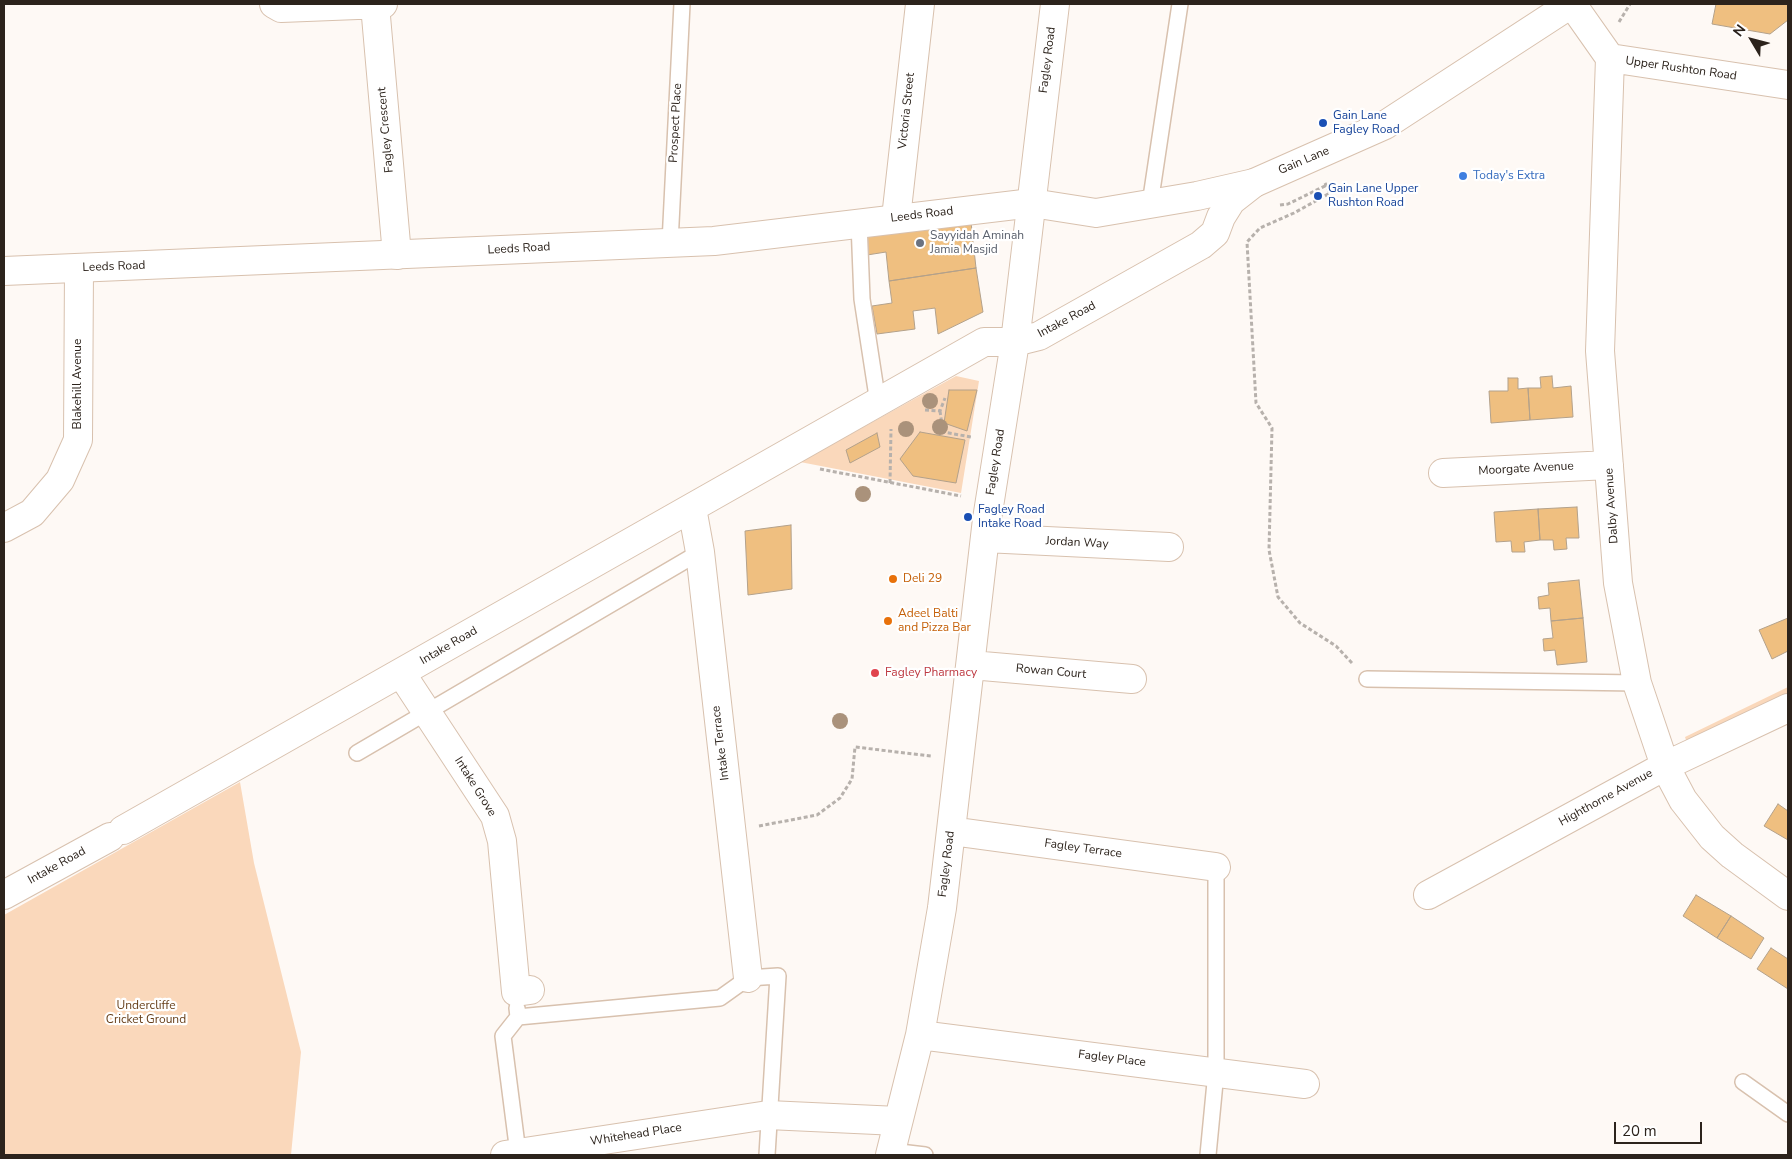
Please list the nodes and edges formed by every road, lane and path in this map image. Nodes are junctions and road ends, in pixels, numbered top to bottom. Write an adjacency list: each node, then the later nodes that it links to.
1 (274, 4): 2 (street, Fagley Crescent)
2 (379, 4): 17 (street, Fagley Crescent)
3 (682, 4): 16 (lane, Prospect Place)
4 (920, 4): 14 (street, Victoria Street)
5 (1055, 4): 12 (street, Fagley Road)
6 (1180, 4): 13 (lane)
7 (1571, 4): 8 (street, Upper Rushton Road); 10 (street, Gain Lane)
8 (1610, 58): 9 (street, Upper Rushton Road); 27 (street, Dalby Avenue)
9 (1788, 85)
10 (1314, 158): 11 (street, Gain Lane); 40 (path)
11 (1254, 182): 13 (street, Gain Lane); 20 (street, Intake Road)
12 (1032, 203): 13 (street, Gain Lane); 14 (street, Leeds Road); 20 (street, Fagley Road)
13 (1150, 204)
14 (896, 218): 15 (street, Leeds Road)
15 (859, 223): 16 (street, Leeds Road); 21 (lane)
16 (670, 243): 17 (street, Leeds Road)
17 (397, 255): 18 (street, Leeds Road)
18 (79, 269): 19 (street, Leeds Road); 33 (street, Blakehill Avenue)
19 (4, 271)
20 (1015, 342): 21 (street, Intake Road); 34 (street, Fagley Road)
21 (878, 402): 32 (street, Intake Road)
22 (940, 411): 25 (path)
23 (892, 426): 30 (path)
24 (975, 429): 25 (path)
25 (973, 437): 26 (path)
26 (972, 446)
27 (1609, 466): 29 (street, Moorgate Avenue); 41 (street, Dalby Avenue)
28 (818, 469): 30 (path)
29 (1443, 473)
30 (890, 483): 31 (path)
31 (965, 496)
32 (692, 508): 36 (street, Intake Terrace); 38 (street, Intake Road)
33 (4, 528)
34 (985, 538): 35 (street, Jordan Way); 37 (street, Fagley Road)
35 (1169, 547)
36 (700, 552): 43 (lane); 50 (street, Intake Terrace)
37 (970, 665): 39 (street, Rowan Court); 47 (street, Fagley Road)
38 (401, 673): 43 (street, Intake Grove); 53 (street, Intake Road)
39 (1132, 679)
40 (1367, 680): 41 (lane)
41 (1637, 683): 49 (street, Dalby Avenue)
42 (1788, 708): 49 (street, Highthorne Avenue)
43 (428, 712): 45 (lane); 57 (street, Intake Grove)
44 (933, 746): 46 (path)
45 (357, 753)
46 (932, 756): 47 (path); 48 (path); 50 (path)
47 (959, 759): 51 (street, Fagley Road)
48 (930, 766)
49 (1665, 766): 54 (street, Highthorne Avenue); 55 (street, Dalby Avenue)
50 (731, 831): 56 (street, Intake Terrace)
51 (951, 831): 52 (street, Fagley Terrace); 58 (street, Fagley Road)
52 (1216, 867): 59 (lane)
53 (4, 895)
54 (1428, 895)
55 (1788, 896)
56 (748, 978): 57 (lane); 63 (lane)
57 (521, 999): 66 (lane)
58 (920, 1035): 59 (street, Fagley Place); 64 (street, Fagley Road)
59 (1216, 1072): 61 (street, Fagley Place); 69 (lane)
60 (1743, 1082): 62 (lane)
61 (1304, 1084)
62 (1788, 1114)
63 (768, 1115): 64 (street, Whitehead Place); 66 (street, Whitehead Place); 67 (lane)
64 (898, 1121): 65 (street, Fagley Road)
65 (890, 1153): 68 (lane)
66 (514, 1155)
67 (767, 1155)
68 (925, 1155)
69 (1208, 1155)

